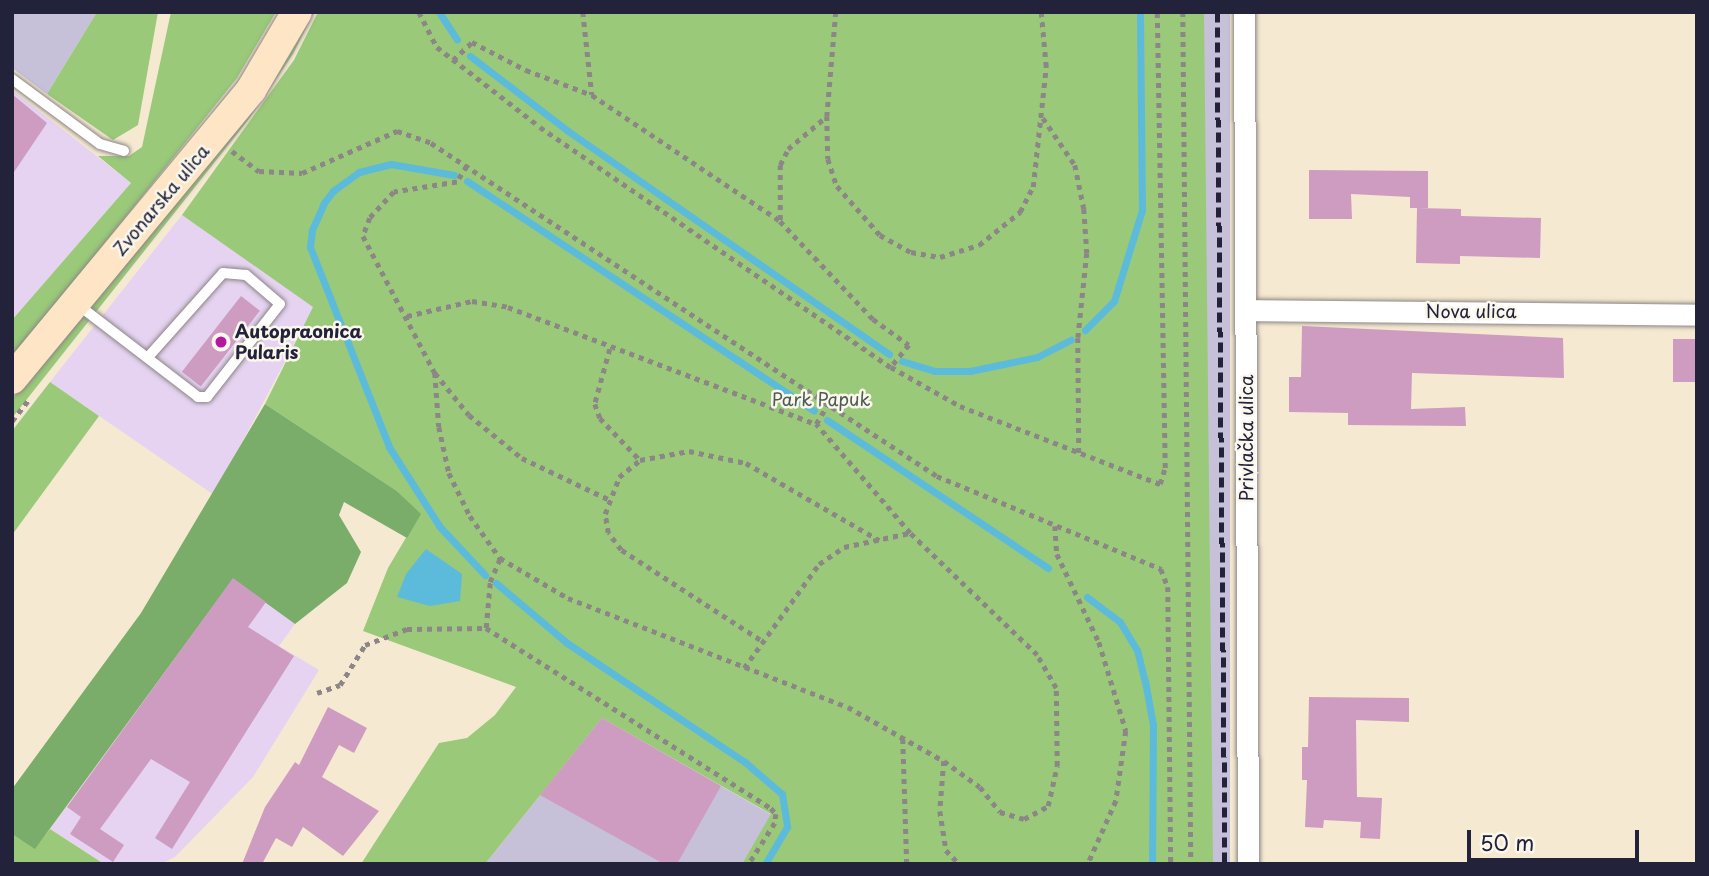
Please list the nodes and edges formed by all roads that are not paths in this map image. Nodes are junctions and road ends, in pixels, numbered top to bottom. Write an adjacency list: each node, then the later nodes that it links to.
1 (297, 12): 5 (main road, Zvonarska ulica)
2 (1244, 12): 6 (street, Privlačka ulica)
3 (12, 79): 4 (lane)
4 (124, 151)
5 (76, 302): 8 (lane); 9 (main road, Zvonarska ulica)
6 (1245, 310): 7 (street, Nova ulica); 10 (street, Privlačka ulica)
7 (1697, 315)
8 (149, 355): 8 (lane)
9 (12, 379)
10 (1248, 864)

